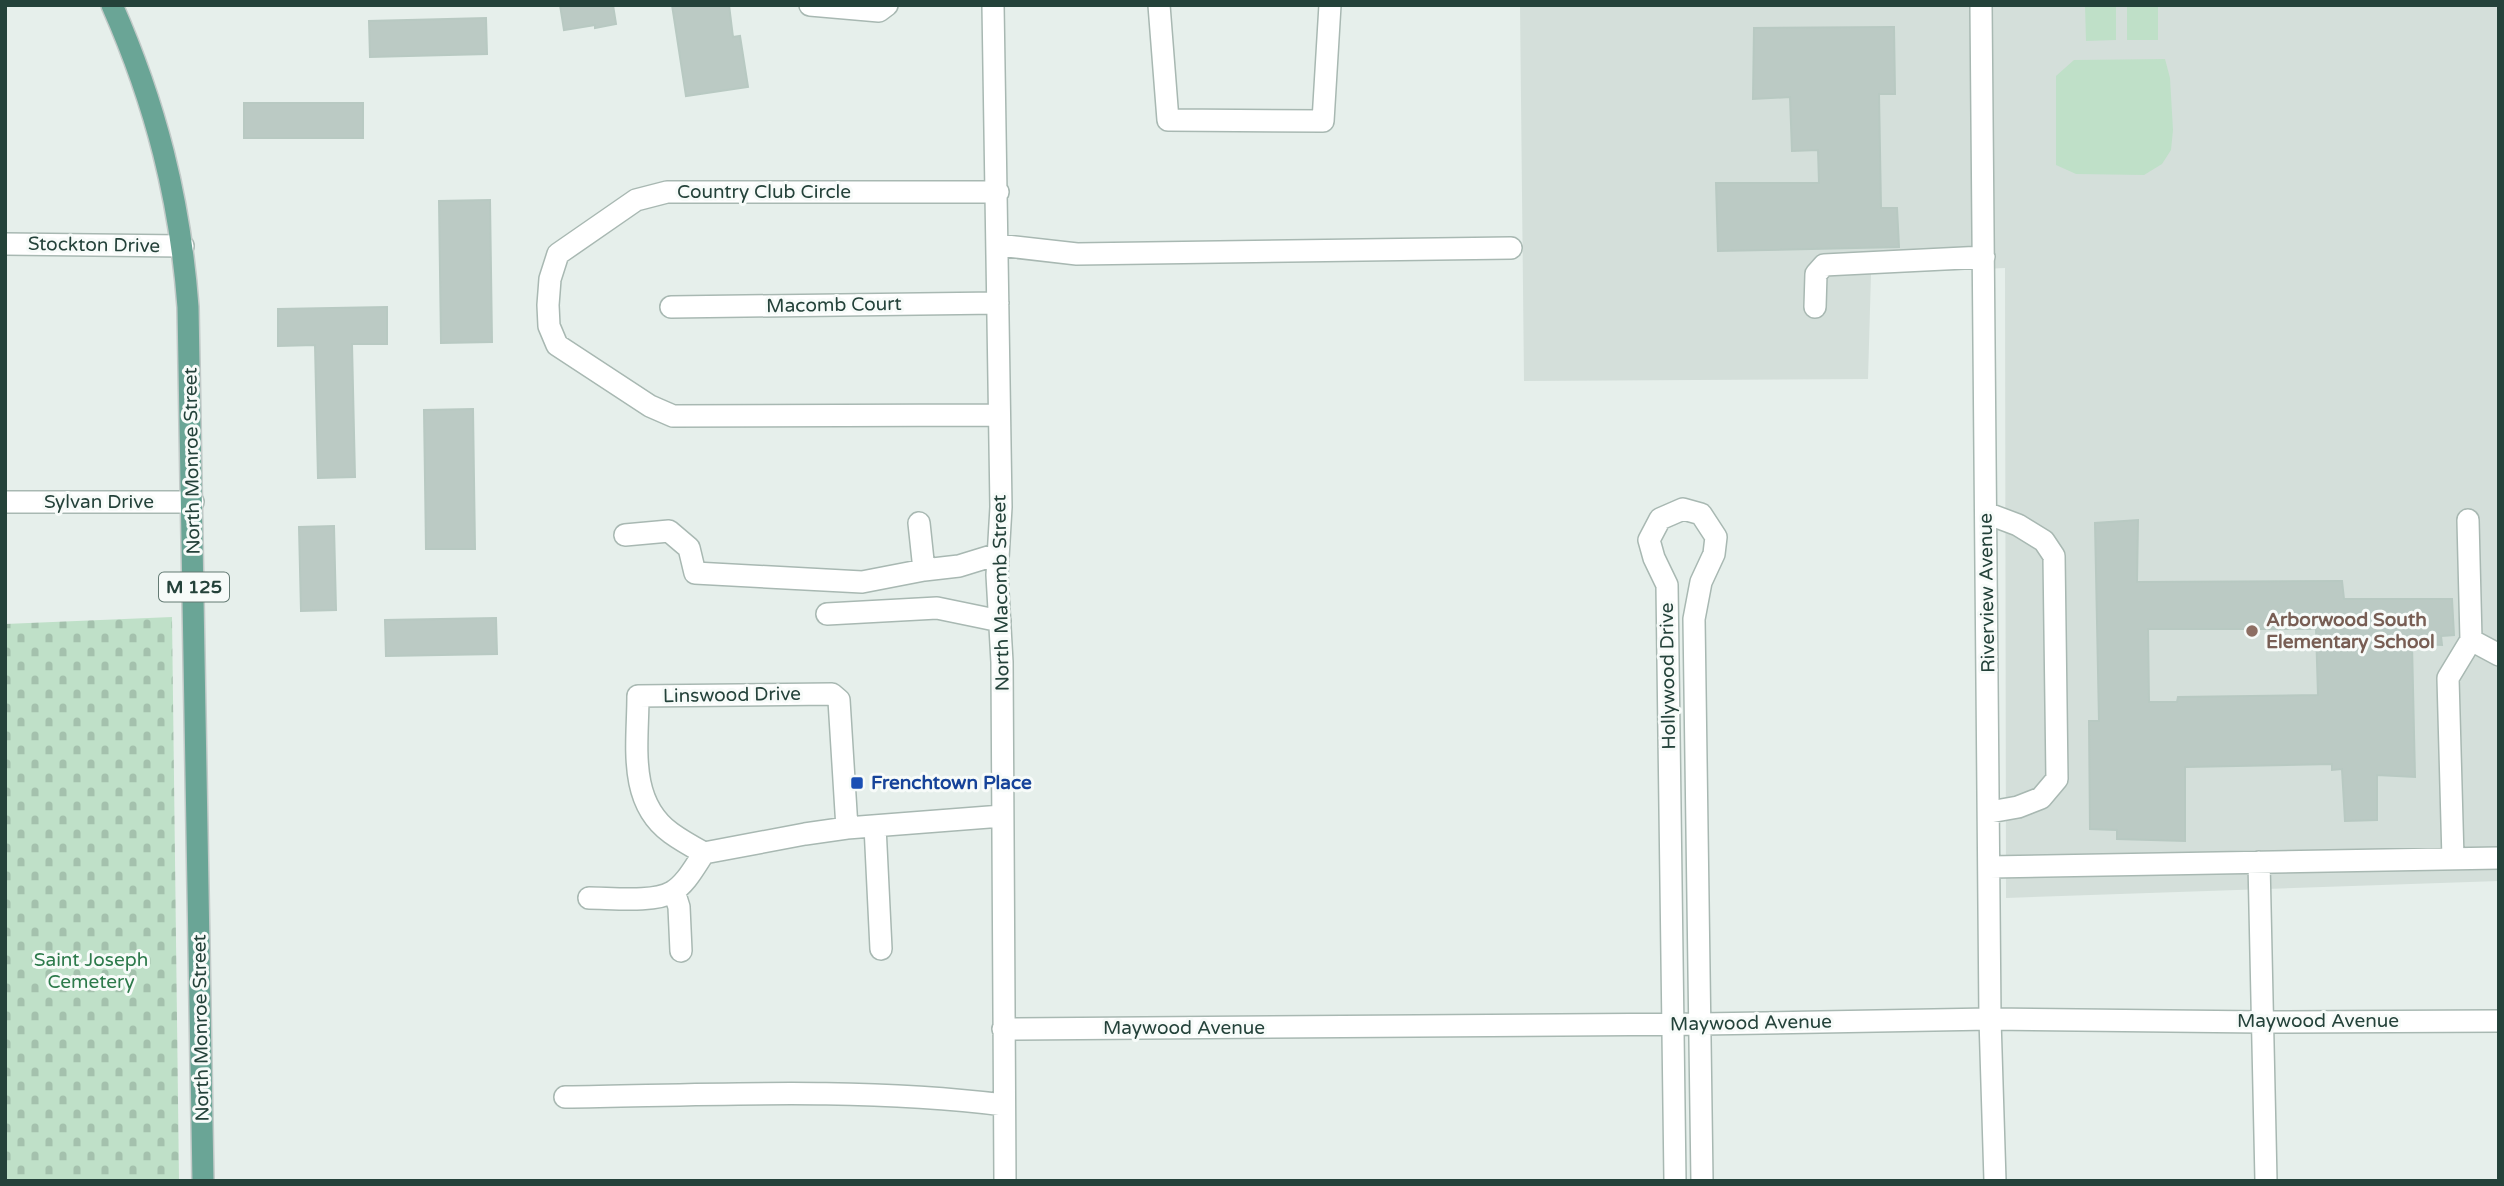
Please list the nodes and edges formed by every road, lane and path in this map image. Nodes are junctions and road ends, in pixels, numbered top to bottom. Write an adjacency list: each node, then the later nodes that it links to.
1 (112, 5): 11 (main road, North Monroe Street / M 125)
2 (810, 5): 3 (street)
3 (887, 5)
4 (993, 5): 8 (street, North Macomb Street)
5 (1159, 5): 6 (street)
6 (1330, 5)
7 (1981, 5): 13 (street, Riverview Avenue)
8 (998, 192): 10 (street, North Macomb Street); 17 (street, Country Club Circle)
9 (5, 244): 11 (street, Stockton Drive)
10 (998, 245): 12 (street); 14 (street, North Macomb Street)
11 (183, 246): 19 (main road, North Monroe Street / M 125)
12 (1511, 248)
13 (1984, 257): 16 (street); 20 (street, Riverview Avenue)
14 (998, 303): 15 (street, Macomb Court); 17 (street, North Macomb Street)
15 (671, 307)
16 (1815, 307)
17 (998, 415): 24 (street, North Macomb Street)
18 (5, 502): 19 (street, Sylvan Drive)
19 (193, 502): 51 (main road, North Monroe Street / M 125)
20 (1986, 513): 30 (street, Riverview Avenue); 30 (street)
21 (2468, 520): 28 (street)
22 (919, 523): 25 (street)
23 (625, 535): 25 (street)
24 (998, 554): 25 (street); 27 (street, North Macomb Street)
25 (924, 570)
26 (827, 614): 27 (street)
27 (1000, 621): 31 (street, North Macomb Street)
28 (2471, 640): 29 (street); 36 (street)
29 (2499, 655)
30 (1990, 813): 38 (street, Riverview Avenue)
31 (1002, 816): 32 (street); 48 (street, North Macomb Street)
32 (875, 826): 33 (street); 41 (street)
33 (847, 828): 34 (street); 34 (street, Linswood Drive)
34 (704, 853): 39 (street)
35 (2499, 858): 36 (street)
36 (2453, 859): 37 (street)
37 (2259, 862): 38 (street); 45 (street)
38 (1990, 867): 43 (street, Riverview Avenue)
39 (674, 891): 40 (street); 42 (street)
40 (589, 898)
41 (881, 949)
42 (681, 951)
43 (1990, 1019): 45 (street, Maywood Avenue); 47 (street, Maywood Avenue); 55 (street, Riverview Avenue)
44 (2499, 1021): 45 (street, Maywood Avenue)
45 (2261, 1022): 56 (street)
46 (1673, 1024): 47 (street, Maywood Avenue); 47 (street, Hollywood Drive); 48 (street, Maywood Avenue); 53 (street, Hollywood Drive)
47 (1702, 1024): 54 (street, Hollywood Drive)
48 (1003, 1029): 50 (street, North Macomb Street)
49 (565, 1097): 50 (street)
50 (1004, 1105): 52 (street, North Macomb Street)
51 (203, 1181)
52 (1005, 1181)
53 (1675, 1181)
54 (1702, 1181)
55 (1995, 1181)
56 (2266, 1181)

